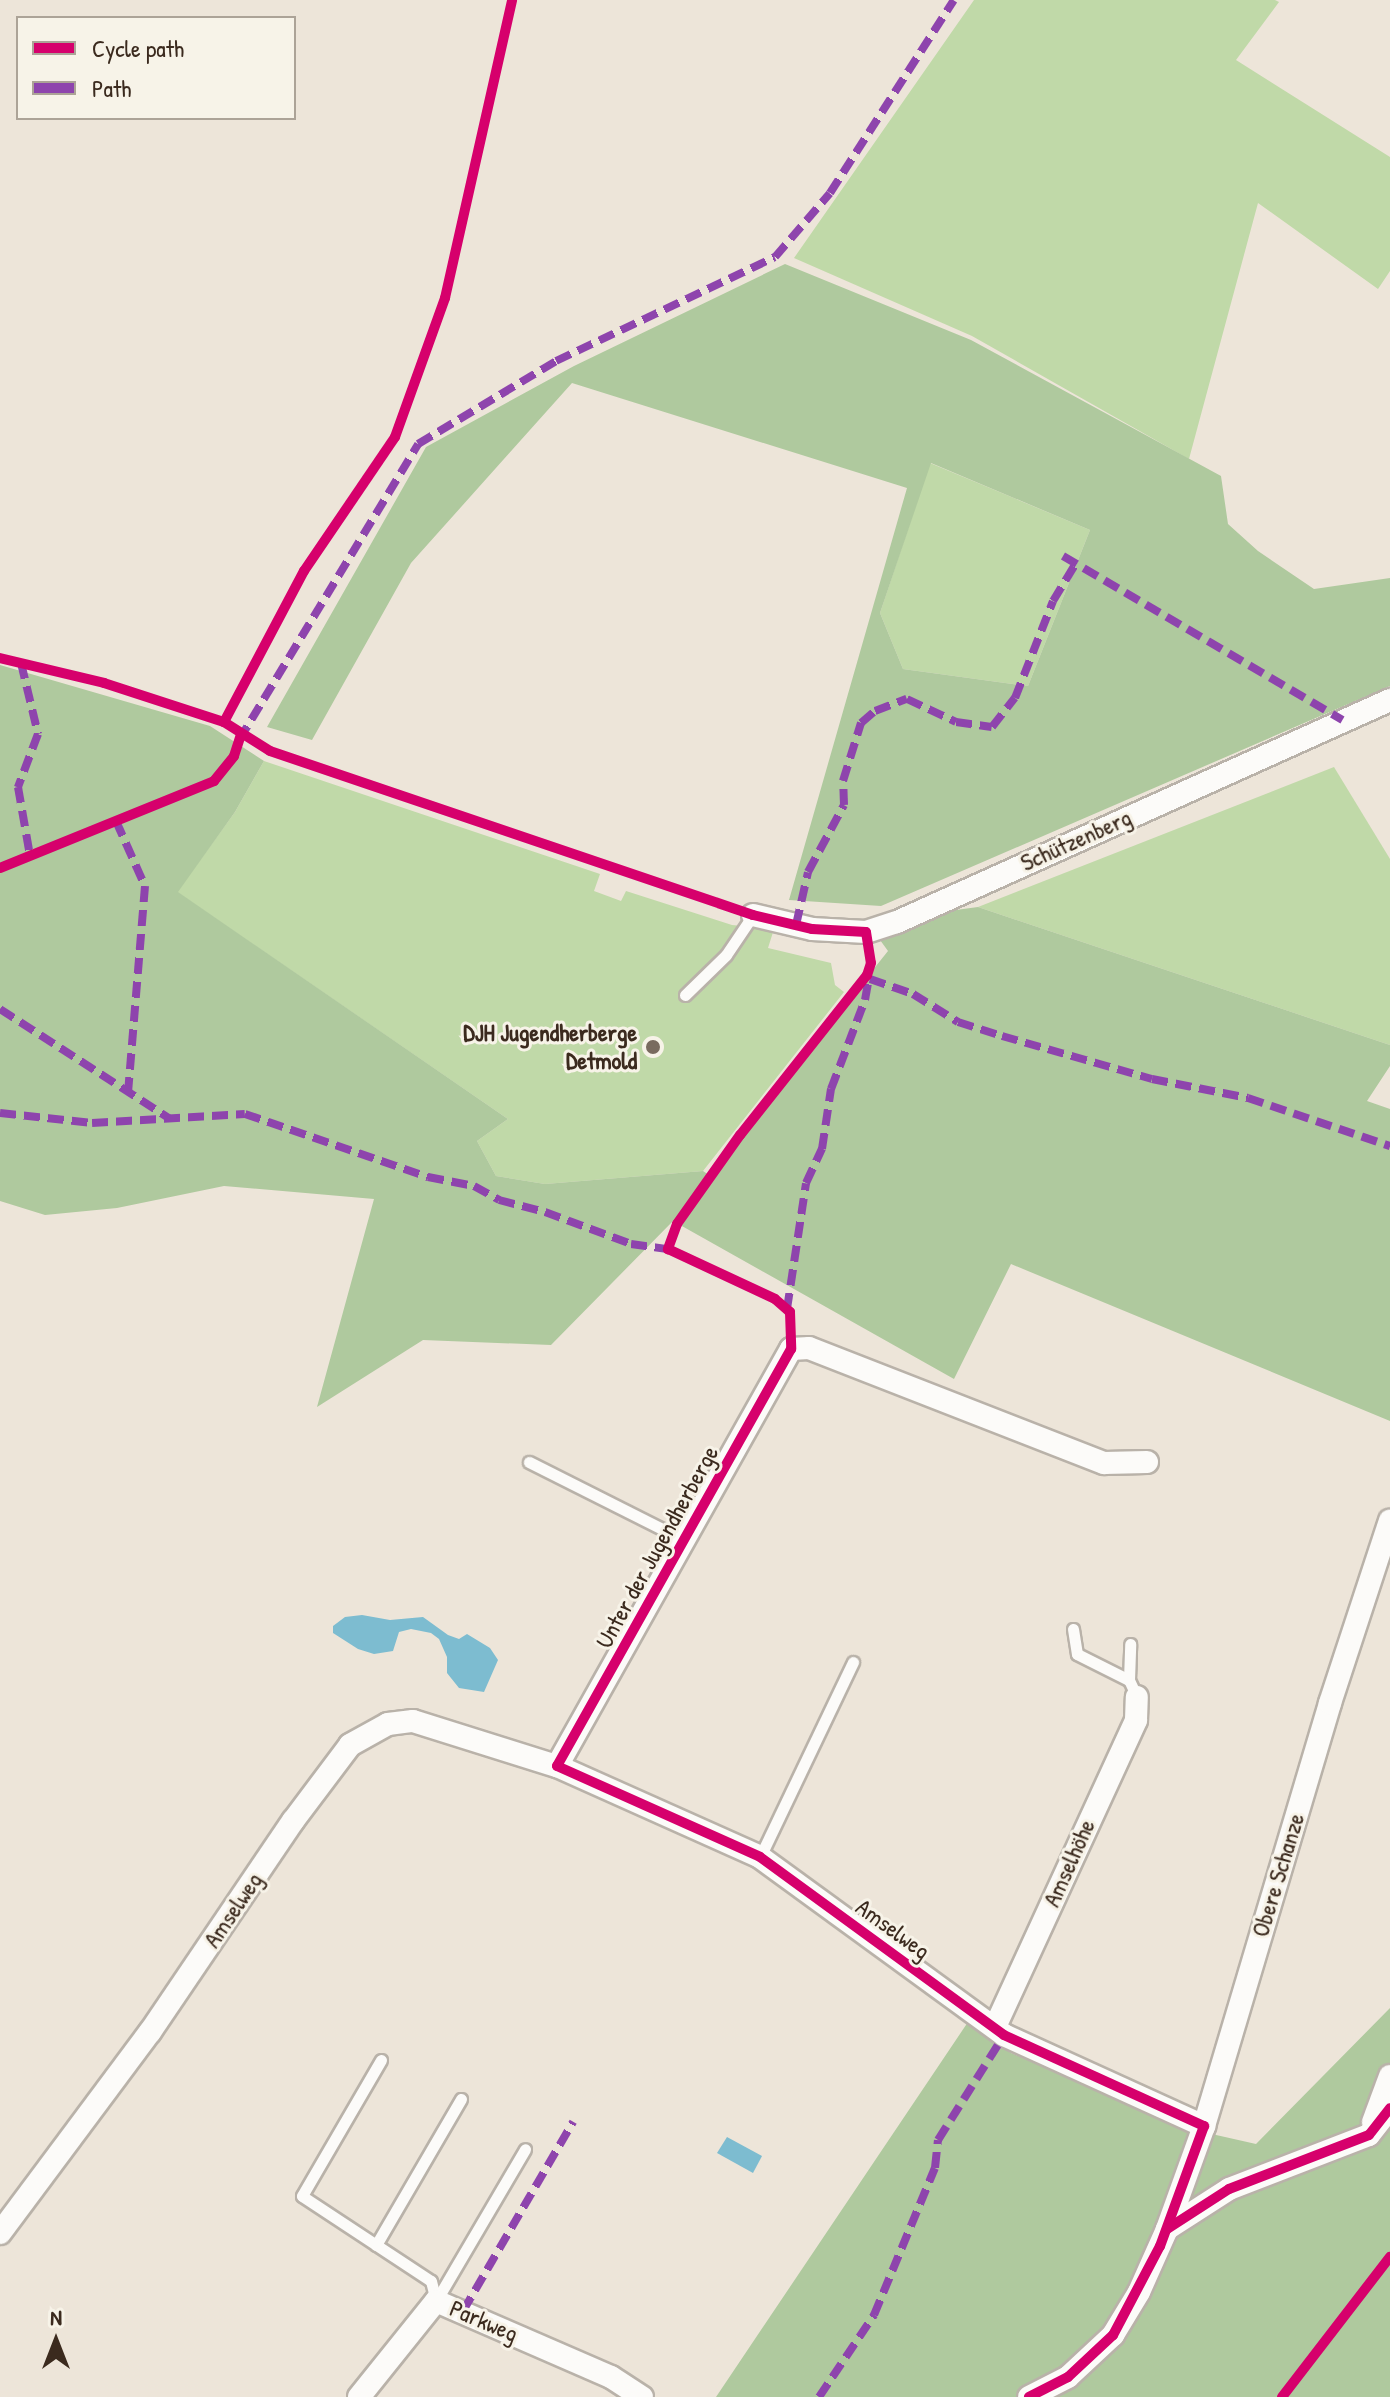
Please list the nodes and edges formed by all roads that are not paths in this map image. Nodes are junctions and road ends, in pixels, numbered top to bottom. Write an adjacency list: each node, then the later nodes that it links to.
1 (1390, 700): 2 (street, Schützenberg)
2 (753, 915): 3 (lane)
3 (685, 995)
4 (529, 1462): 7 (lane)
5 (1147, 1462): 7 (street, Unter der Jugendherberge)
6 (1390, 1521): 19 (street, Obere Schanze)
7 (684, 1540): 12 (street, Unter der Jugendherberge)
8 (1073, 1629): 11 (lane)
9 (1130, 1644): 11 (lane)
10 (853, 1662): 13 (lane)
11 (1133, 1689): 14 (street, Amselhöhe)
12 (557, 1766): 13 (street, Amselweg); 23 (street, Amselweg)
13 (760, 1857): 14 (street, Amselweg)
14 (995, 2027): 19 (street, Amselweg)
15 (381, 2060): 24 (lane)
16 (1390, 2076): 20 (street)
17 (461, 2099): 24 (lane)
18 (1390, 2108): 20 (street)
19 (1204, 2126): 22 (street, Obere Schanze)
20 (1369, 2135): 22 (street)
21 (525, 2149): 25 (lane)
22 (1167, 2229): 28 (street, Obere Schanze)
23 (0, 2233)
24 (376, 2245): 25 (lane)
25 (436, 2301): 26 (street, Parkweg); 27 (street, Parkweg)
26 (359, 2397)
27 (642, 2397)
28 (1029, 2397)

